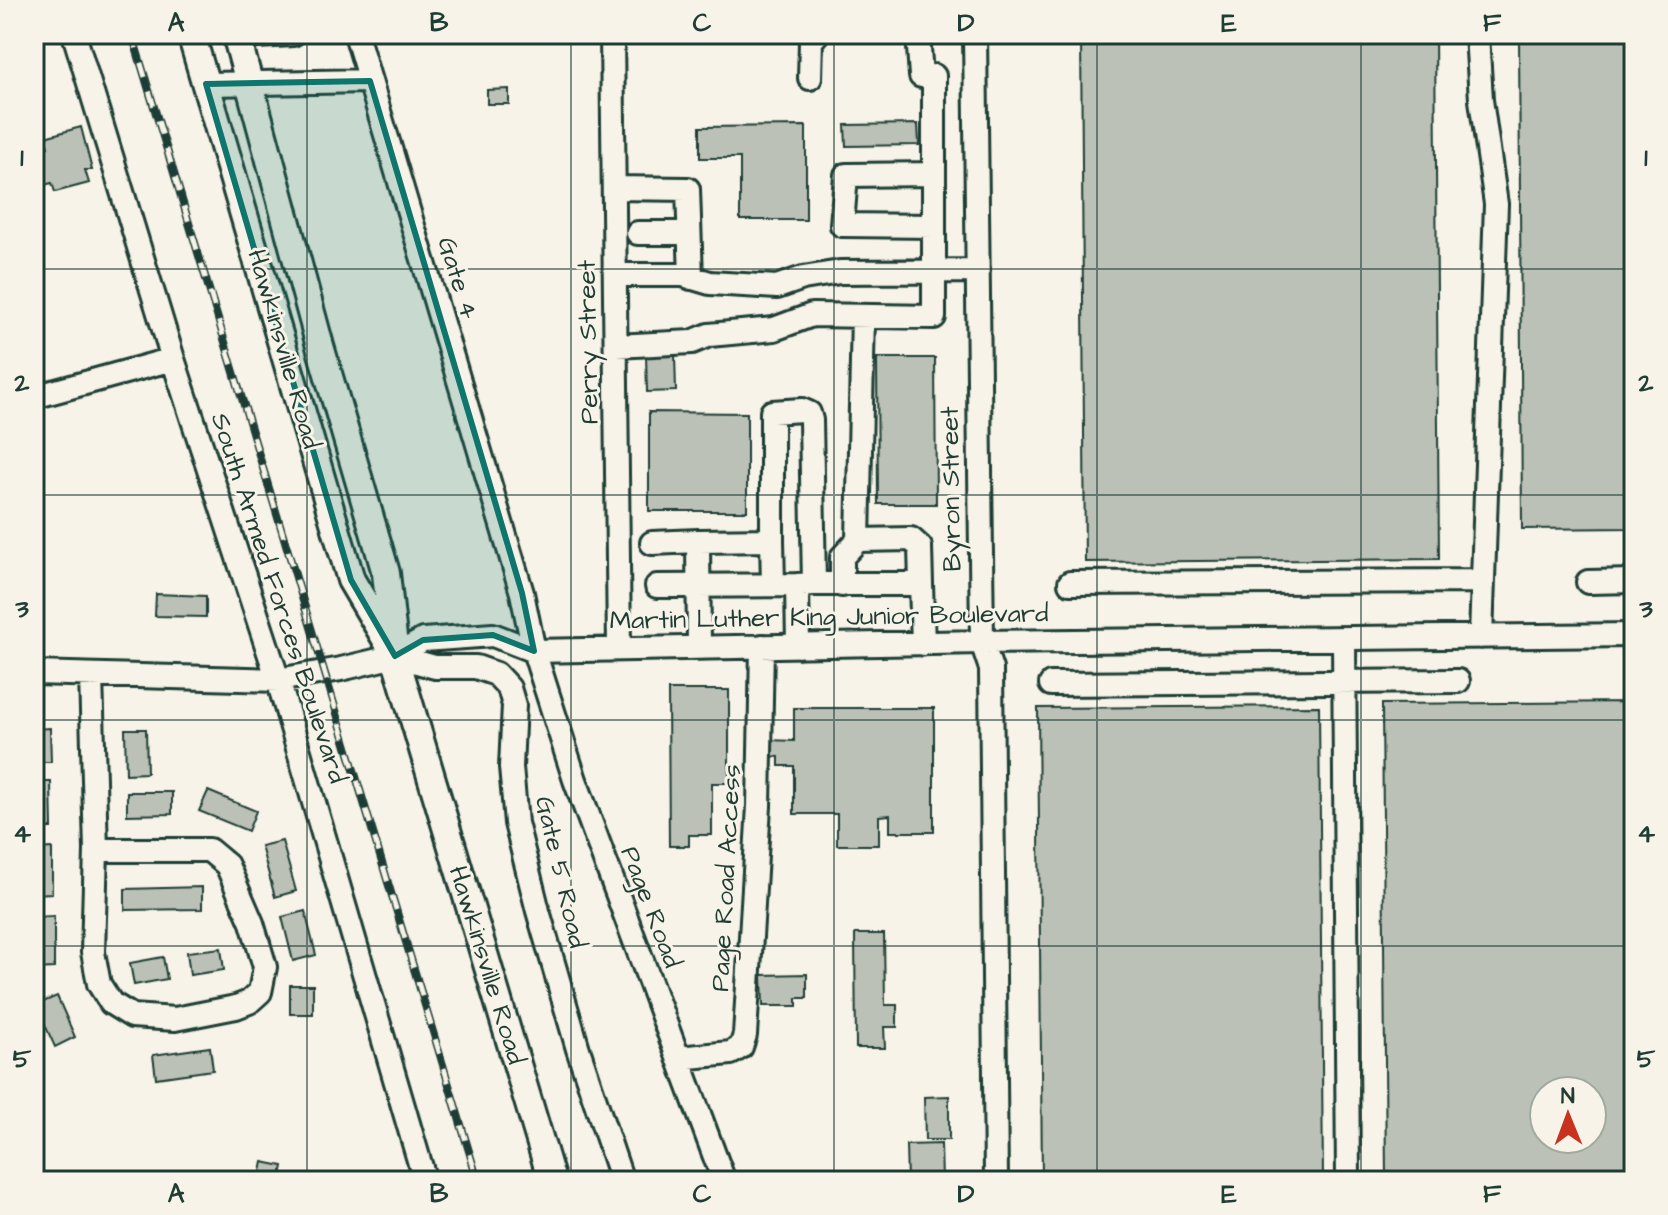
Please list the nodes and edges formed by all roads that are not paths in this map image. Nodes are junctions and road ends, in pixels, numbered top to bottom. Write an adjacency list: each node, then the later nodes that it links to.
1 (74, 34): 27 (street, South Armed Forces Boulevard)
2 (191, 34): 15 (main road, Hawkinsville Road)
3 (236, 34): 14 (main road, Hawkinsville Road)
4 (247, 34): 5 (street)
5 (293, 34)
6 (356, 34): 13 (street, Gate 4)
7 (612, 34): 17 (street, Perry Street)
8 (817, 34): 12 (street)
9 (918, 34): 16 (street)
10 (975, 34): 22 (street, Byron Street)
11 (1477, 34): 33 (street)
12 (810, 78)
13 (370, 81): 14 (street); 52 (street, Gate 4)
14 (250, 83): 15 (street); 53 (main road, Hawkinsville Road)
15 (206, 84): 53 (main road, Hawkinsville Road)
16 (934, 174): 18 (street); 18 (street)
17 (614, 188): 20 (street); 23 (street, Perry Street)
18 (934, 226): 21 (street)
19 (638, 233): 20 (street)
20 (689, 233): 24 (street)
21 (934, 271): 22 (street); 24 (street); 25 (street)
22 (977, 271): 46 (street, Byron Street)
23 (615, 275): 24 (street); 26 (street, Perry Street)
24 (691, 278)
25 (863, 316): 26 (street); 30 (street)
26 (616, 346): 51 (street, Perry Street)
27 (173, 359): 28 (street); 56 (street, South Armed Forces Boulevard)
28 (34, 397)
29 (772, 540): 31 (street); 37 (street); 39 (street)
30 (858, 540): 38 (street); 40 (street)
31 (698, 541): 32 (street); 42 (street)
32 (652, 543)
33 (1482, 581): 36 (street); 44 (street)
34 (1634, 581): 35 (street)
35 (1588, 582)
36 (1070, 583)
37 (806, 584): 39 (street); 40 (street); 49 (street)
38 (921, 584): 40 (street); 47 (street)
39 (773, 585): 42 (street)
40 (842, 585)
41 (657, 586): 42 (street)
42 (698, 586): 50 (street)
43 (1634, 635): 44 (street, Martin Luther King Junior Boulevard)
44 (1481, 637): 45 (street, Martin Luther King Junior Boulevard)
45 (1344, 639): 46 (street, Martin Luther King Junior Boulevard); 58 (street)
46 (982, 642): 47 (street, Martin Luther King Junior Boulevard); 66 (street, Byron Street)
47 (923, 644): 49 (street, Martin Luther King Junior Boulevard)
48 (762, 646): 49 (street, Martin Luther King Junior Boulevard); 50 (street, Martin Luther King Junior Boulevard); 61 (street, Page Road Access)
49 (798, 646)
50 (699, 647): 51 (street, Martin Luther King Junior Boulevard)
51 (619, 648): 52 (street, Martin Luther King Junior Boulevard)
52 (534, 651): 53 (street, Martin Luther King Junior Boulevard); 61 (street, Page Road)
53 (395, 656): 56 (street, Martin Luther King Junior Boulevard); 63 (main road, Hawkinsville Road); 64 (street, Gate 5 Road)
54 (34, 673): 55 (street, Martin Luther King Junior Boulevard)
55 (91, 676): 56 (street, Martin Luther King Junior Boulevard); 60 (street)
56 (278, 680): 62 (street, South Armed Forces Boulevard)
57 (1458, 681): 58 (street)
58 (1345, 682): 59 (street); 67 (street)
59 (1051, 684)
60 (96, 850): 60 (street)
61 (678, 1058): 65 (street, Page Road)
62 (425, 1181)
63 (552, 1181)
64 (622, 1181)
65 (724, 1181)
66 (996, 1181)
67 (1348, 1181)

